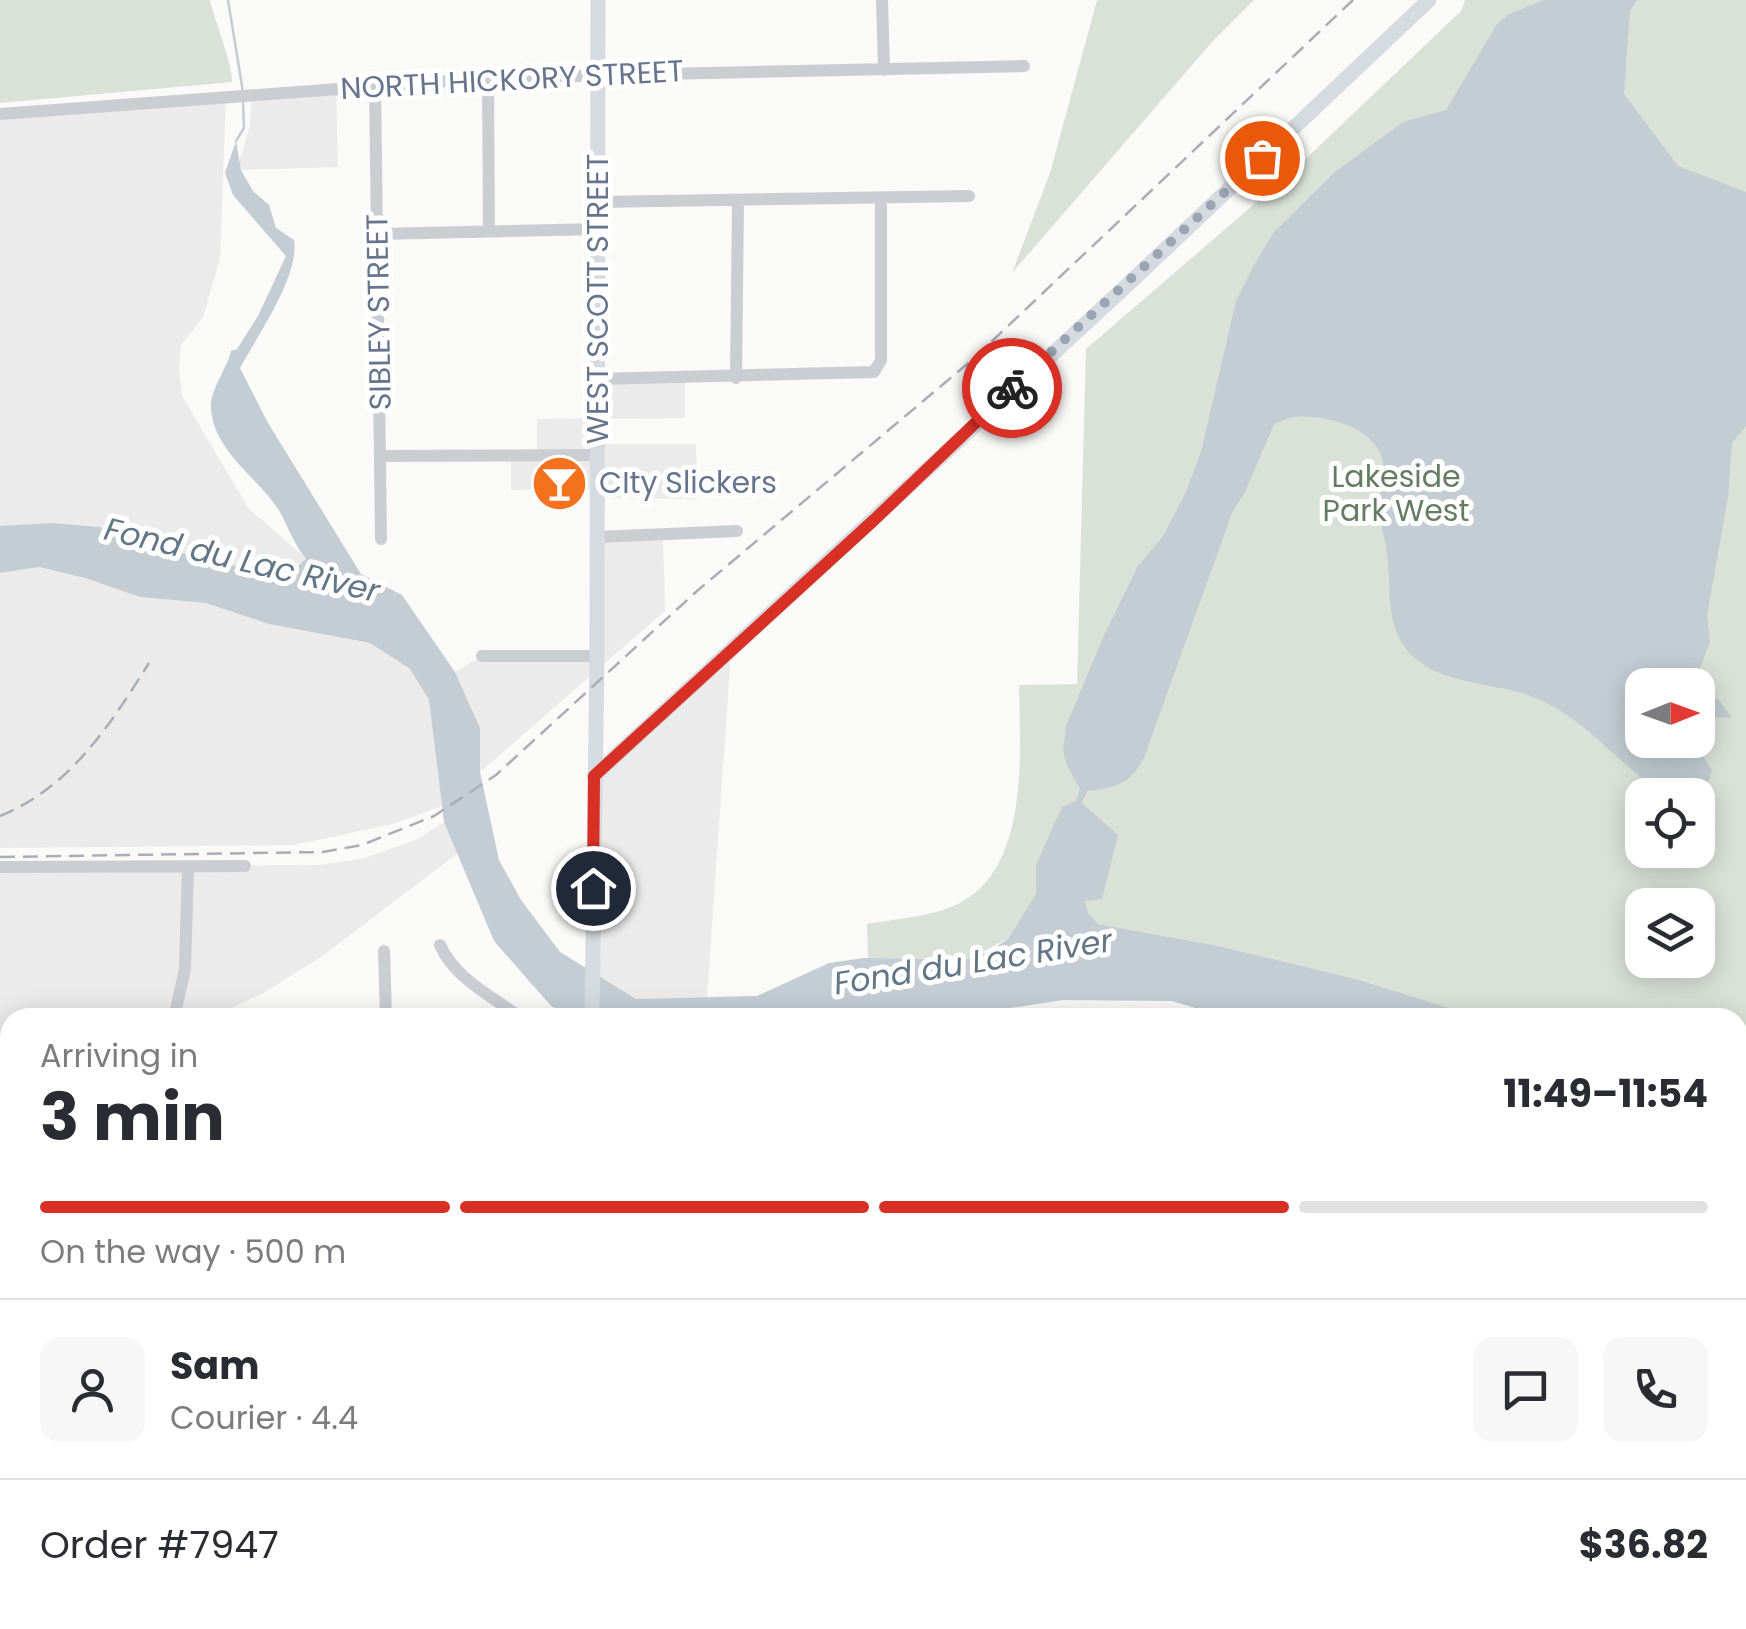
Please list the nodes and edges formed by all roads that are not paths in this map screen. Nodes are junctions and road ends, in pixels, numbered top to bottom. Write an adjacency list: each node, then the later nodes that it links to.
1 (598, 0): 6 (main road, WEST SCOTT STREET)
2 (882, 0): 5 (street)
3 (1429, 0): 26 (main road)
4 (1024, 66): 5 (street, NORTH HICKORY STREET)
5 (884, 70): 6 (street, NORTH HICKORY STREET)
6 (598, 73): 7 (street, NORTH HICKORY STREET); 12 (main road, WEST SCOTT STREET)
7 (488, 78): 8 (street, NORTH HICKORY STREET); 15 (street)
8 (376, 84): 9 (street, NORTH HICKORY STREET); 16 (street, SIBLEY STREET)
9 (0, 114)
10 (970, 196): 11 (street)
11 (881, 198): 13 (street); 18 (street)
12 (599, 202): 13 (street); 14 (main road, WEST SCOTT STREET)
13 (738, 202): 18 (street)
14 (599, 229): 15 (street); 17 (main road, WEST SCOTT STREET)
15 (489, 231): 16 (street)
16 (378, 234): 20 (street, SIBLEY STREET)
17 (597, 378): 18 (street); 19 (main road, WEST SCOTT STREET)
18 (736, 378)
19 (598, 455): 20 (street); 22 (main road, WEST SCOTT STREET)
20 (382, 456): 23 (street, SIBLEY STREET)
21 (738, 532): 22 (street)
22 (597, 536): 25 (main road, WEST SCOTT STREET)
23 (381, 539)
24 (482, 656): 25 (street)
25 (597, 656): 26 (main road, WEST SCOTT STREET)
26 (594, 776): 35 (main road, WEST SCOTT STREET)
27 (0, 866): 29 (street)
28 (246, 866): 29 (street)
29 (188, 867): 32 (street)
30 (440, 944): 34 (street)
31 (384, 951): 33 (street)
32 (176, 1008)
33 (386, 1008)
34 (507, 1008)
35 (592, 1008)

